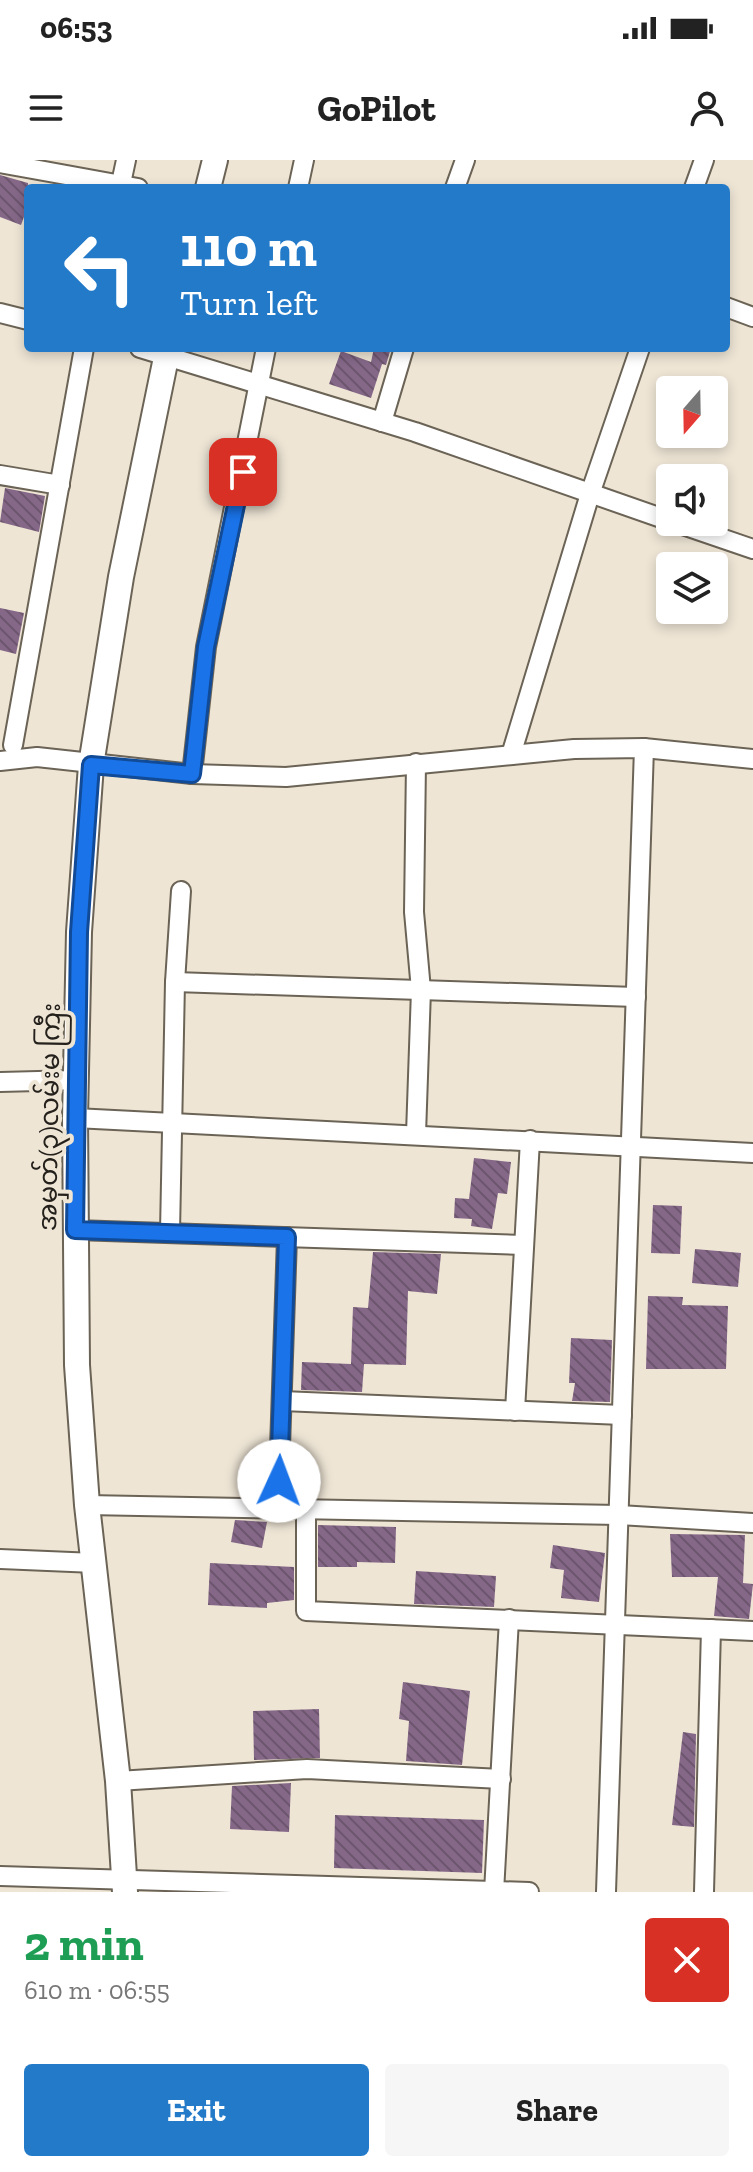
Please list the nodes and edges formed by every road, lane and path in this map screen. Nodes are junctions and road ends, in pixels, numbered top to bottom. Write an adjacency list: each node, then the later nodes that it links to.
1 (126, 160): 8 (street)
2 (215, 160): 9 (main road)
3 (304, 160): 10 (street)
4 (465, 160): 11 (street)
5 (704, 160): 12 (street)
6 (0, 163): 7 (street)
7 (110, 184)
8 (126, 184)
9 (209, 184)
10 (299, 184)
11 (456, 184)
12 (695, 184)
13 (730, 308): 15 (street)
14 (0, 313): 16 (street)
15 (753, 317)
16 (24, 319)
17 (83, 352): 26 (street)
18 (167, 352): 38 (main road, အမှတ်(၃)လမ်းမ ကြီး)
19 (170, 352): 23 (street)
20 (265, 352): 23 (street)
21 (403, 352): 24 (street)
22 (639, 352): 27 (street)
23 (259, 382): 24 (street); 39 (street)
24 (382, 422): 27 (street)
25 (0, 475): 26 (street)
26 (60, 485): 31 (street)
27 (590, 494): 28 (street); 33 (street)
28 (656, 516)
29 (715, 536): 30 (street)
30 (753, 549)
31 (6, 743): 34 (street)
32 (644, 748): 33 (street); 35 (street); 43 (street)
33 (511, 755): 37 (street)
34 (37, 757): 36 (street); 38 (street)
35 (753, 759)
36 (0, 761)
37 (416, 763): 39 (street); 42 (street)
38 (91, 765): 39 (street); 44 (main road, အမှတ်(၃)လမ်းမ ကြီး)
39 (192, 774)
40 (181, 891): 41 (street)
41 (175, 982): 42 (street); 47 (street)
42 (421, 990): 43 (street); 48 (street)
43 (636, 997): 50 (street)
44 (76, 1080): 45 (street); 46 (main road, အမှတ်(၃)လမ်းမ ကြီး)
45 (0, 1082)
46 (75, 1118): 47 (street); 52 (main road, အမှတ်(၃)လမ်းမ ကြီး)
47 (174, 1122): 48 (street); 53 (street)
48 (416, 1134): 49 (street)
49 (530, 1140): 50 (street); 55 (street)
50 (632, 1145): 51 (street); 58 (street)
51 (753, 1153)
52 (75, 1230): 53 (street); 59 (main road, အမှတ်(၃)လမ်းမ ကြီး)
53 (170, 1232): 54 (street)
54 (287, 1237): 55 (street); 56 (street)
55 (524, 1245): 57 (street)
56 (282, 1401): 57 (street); 60 (street)
57 (515, 1411): 58 (street)
58 (622, 1415): 62 (street)
59 (87, 1505): 60 (street); 65 (main road, အမှတ်(၃)လမ်းမ ကြီး)
60 (278, 1508): 61 (street)
61 (306, 1509): 62 (street); 66 (street)
62 (619, 1515): 63 (street); 67 (street)
63 (753, 1523)
64 (0, 1559): 65 (street)
65 (95, 1563): 71 (main road, အမှတ်(၃)လမ်းမ ကြီး)
66 (509, 1619): 67 (street); 70 (street)
67 (615, 1623): 68 (street); 76 (street)
68 (711, 1629): 69 (street); 77 (street)
69 (753, 1631)
70 (501, 1779): 71 (street); 74 (street)
71 (118, 1781): 73 (main road, အမှတ်(၃)လမ်းမ ကြီး)
72 (0, 1876): 73 (street)
73 (125, 1885): 74 (street)
74 (494, 1891): 75 (street)
75 (529, 1892)
76 (606, 1892)
77 (704, 1892)

